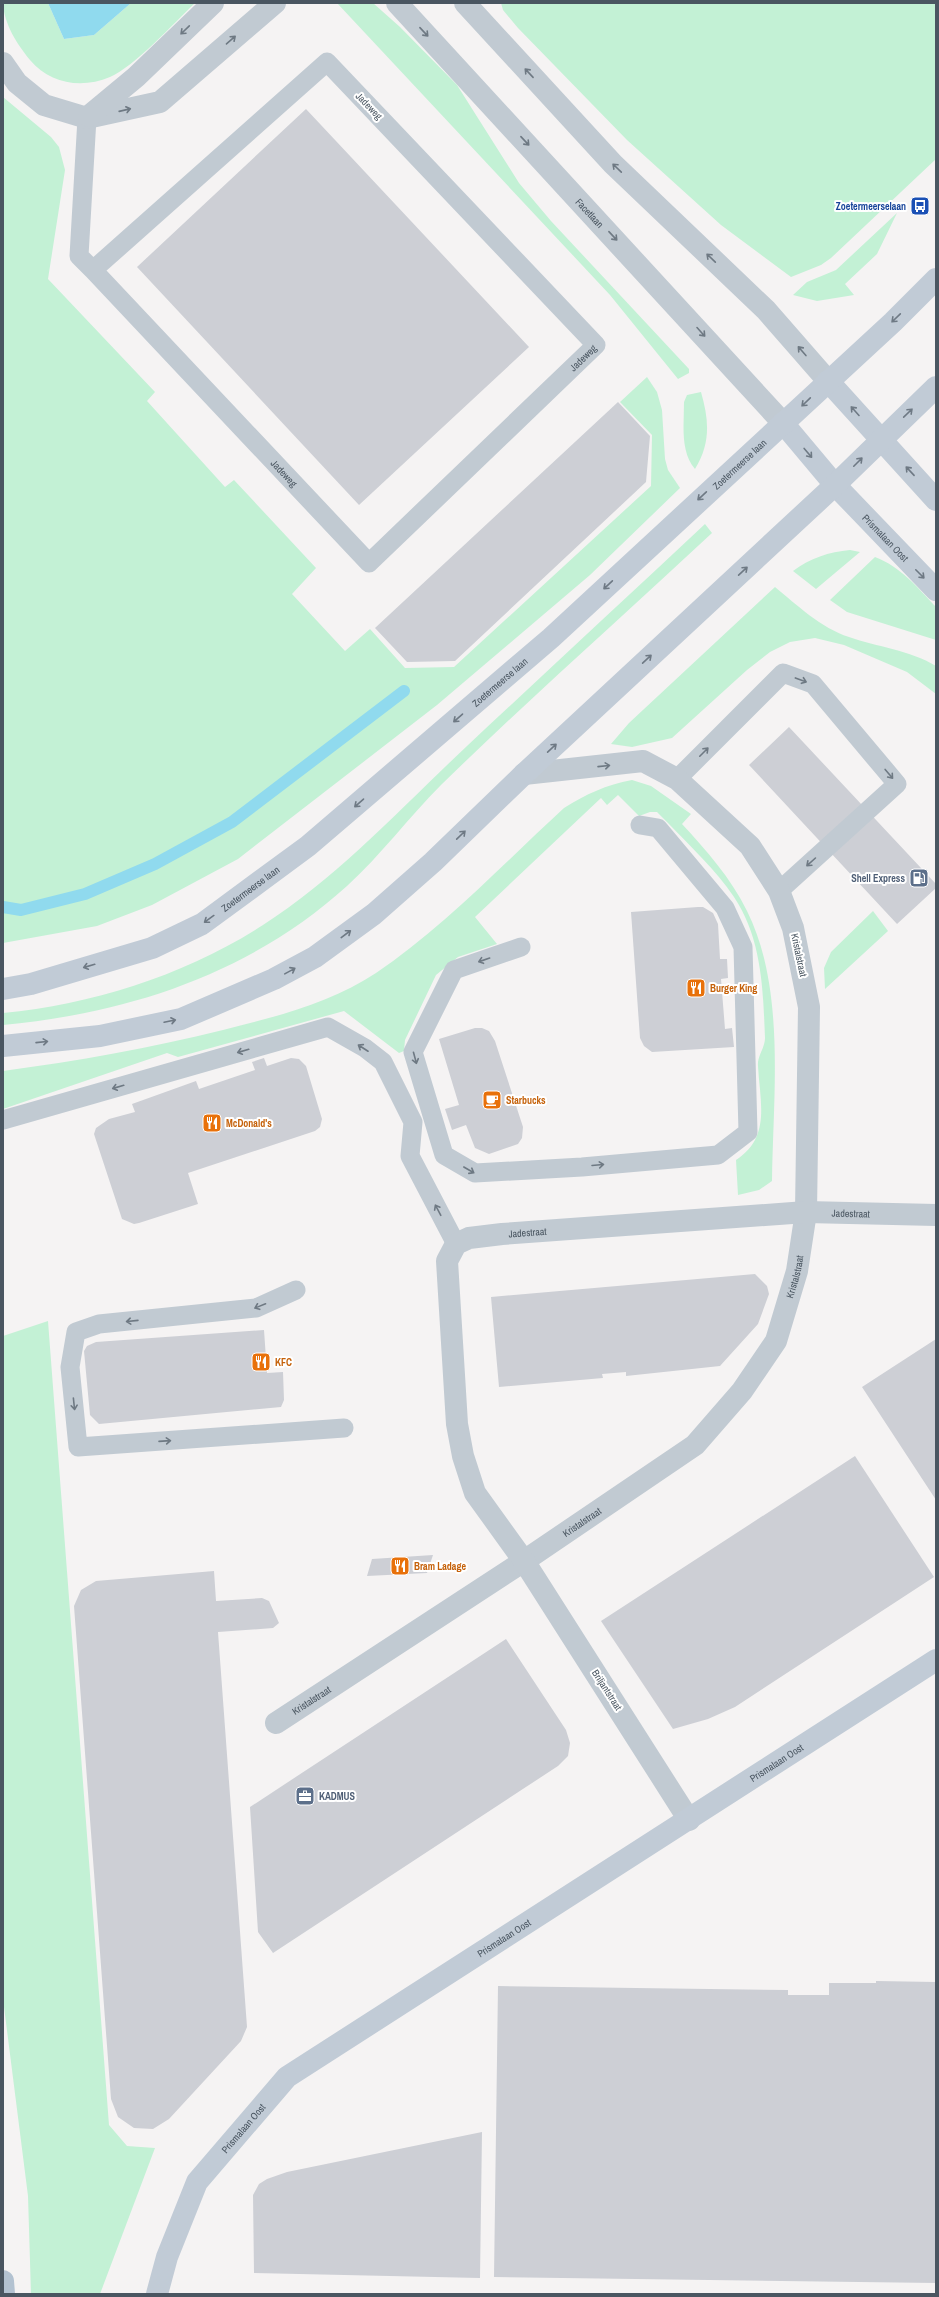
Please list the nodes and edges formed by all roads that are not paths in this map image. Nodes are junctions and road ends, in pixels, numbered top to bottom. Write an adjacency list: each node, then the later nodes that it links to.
1 (213, 3): 6 (street, one-way to 6)
2 (275, 3): 6 (street, one-way to 2)
3 (397, 3): 11 (street, Facetlaan, one-way to 11)
4 (465, 3): 9 (street, one-way to 4)
5 (3, 64): 6 (street)
6 (87, 118): 7 (lane, Jadeweg)
7 (93, 270): 7 (lane, Jadeweg)
8 (936, 279): 9 (street, Zoetermeerse laan, one-way to 9)
9 (828, 381): 11 (street, Zoetermeerse laan, one-way to 11); 12 (street, one-way to 9)
10 (936, 387): 12 (street, one-way to 10)
11 (783, 423): 13 (street, Prismalaan Oost, one-way to 13); 21 (street, Zoetermeerse laan, one-way to 21)
12 (881, 440): 13 (street, one-way to 12); 14 (street, one-way to 12)
13 (835, 485): 15 (street, Prismalaan Oost, one-way to 15); 16 (street, one-way to 13)
14 (936, 500)
15 (936, 590)
16 (524, 774): 17 (street, Kristalstraat, one-way to 17); 22 (street, one-way to 16)
17 (677, 779): 19 (street, Kristalstraat); 19 (lane, one-way to 19)
18 (640, 825): 20 (lane, one-way to 18)
19 (779, 891): 24 (street, Kristalstraat)
20 (521, 947)
21 (3, 989)
22 (3, 1046)
23 (3, 1120): 26 (lane, one-way to 23)
24 (806, 1212): 25 (street, Jadestraat); 26 (street, Jadestraat); 29 (street, Kristalstraat)
25 (936, 1215)
26 (456, 1244): 29 (street)
27 (296, 1290): 28 (lane, one-way to 28)
28 (344, 1428)
29 (524, 1561): 31 (street, Kristalstraat); 32 (street, Briljantstraat)
30 (936, 1660): 32 (street, Prismalaan Oost)
31 (276, 1723)
32 (689, 1820): 35 (street, Prismalaan Oost)
33 (3, 2281): 34 (main road)
34 (4, 2294)
35 (157, 2294)

